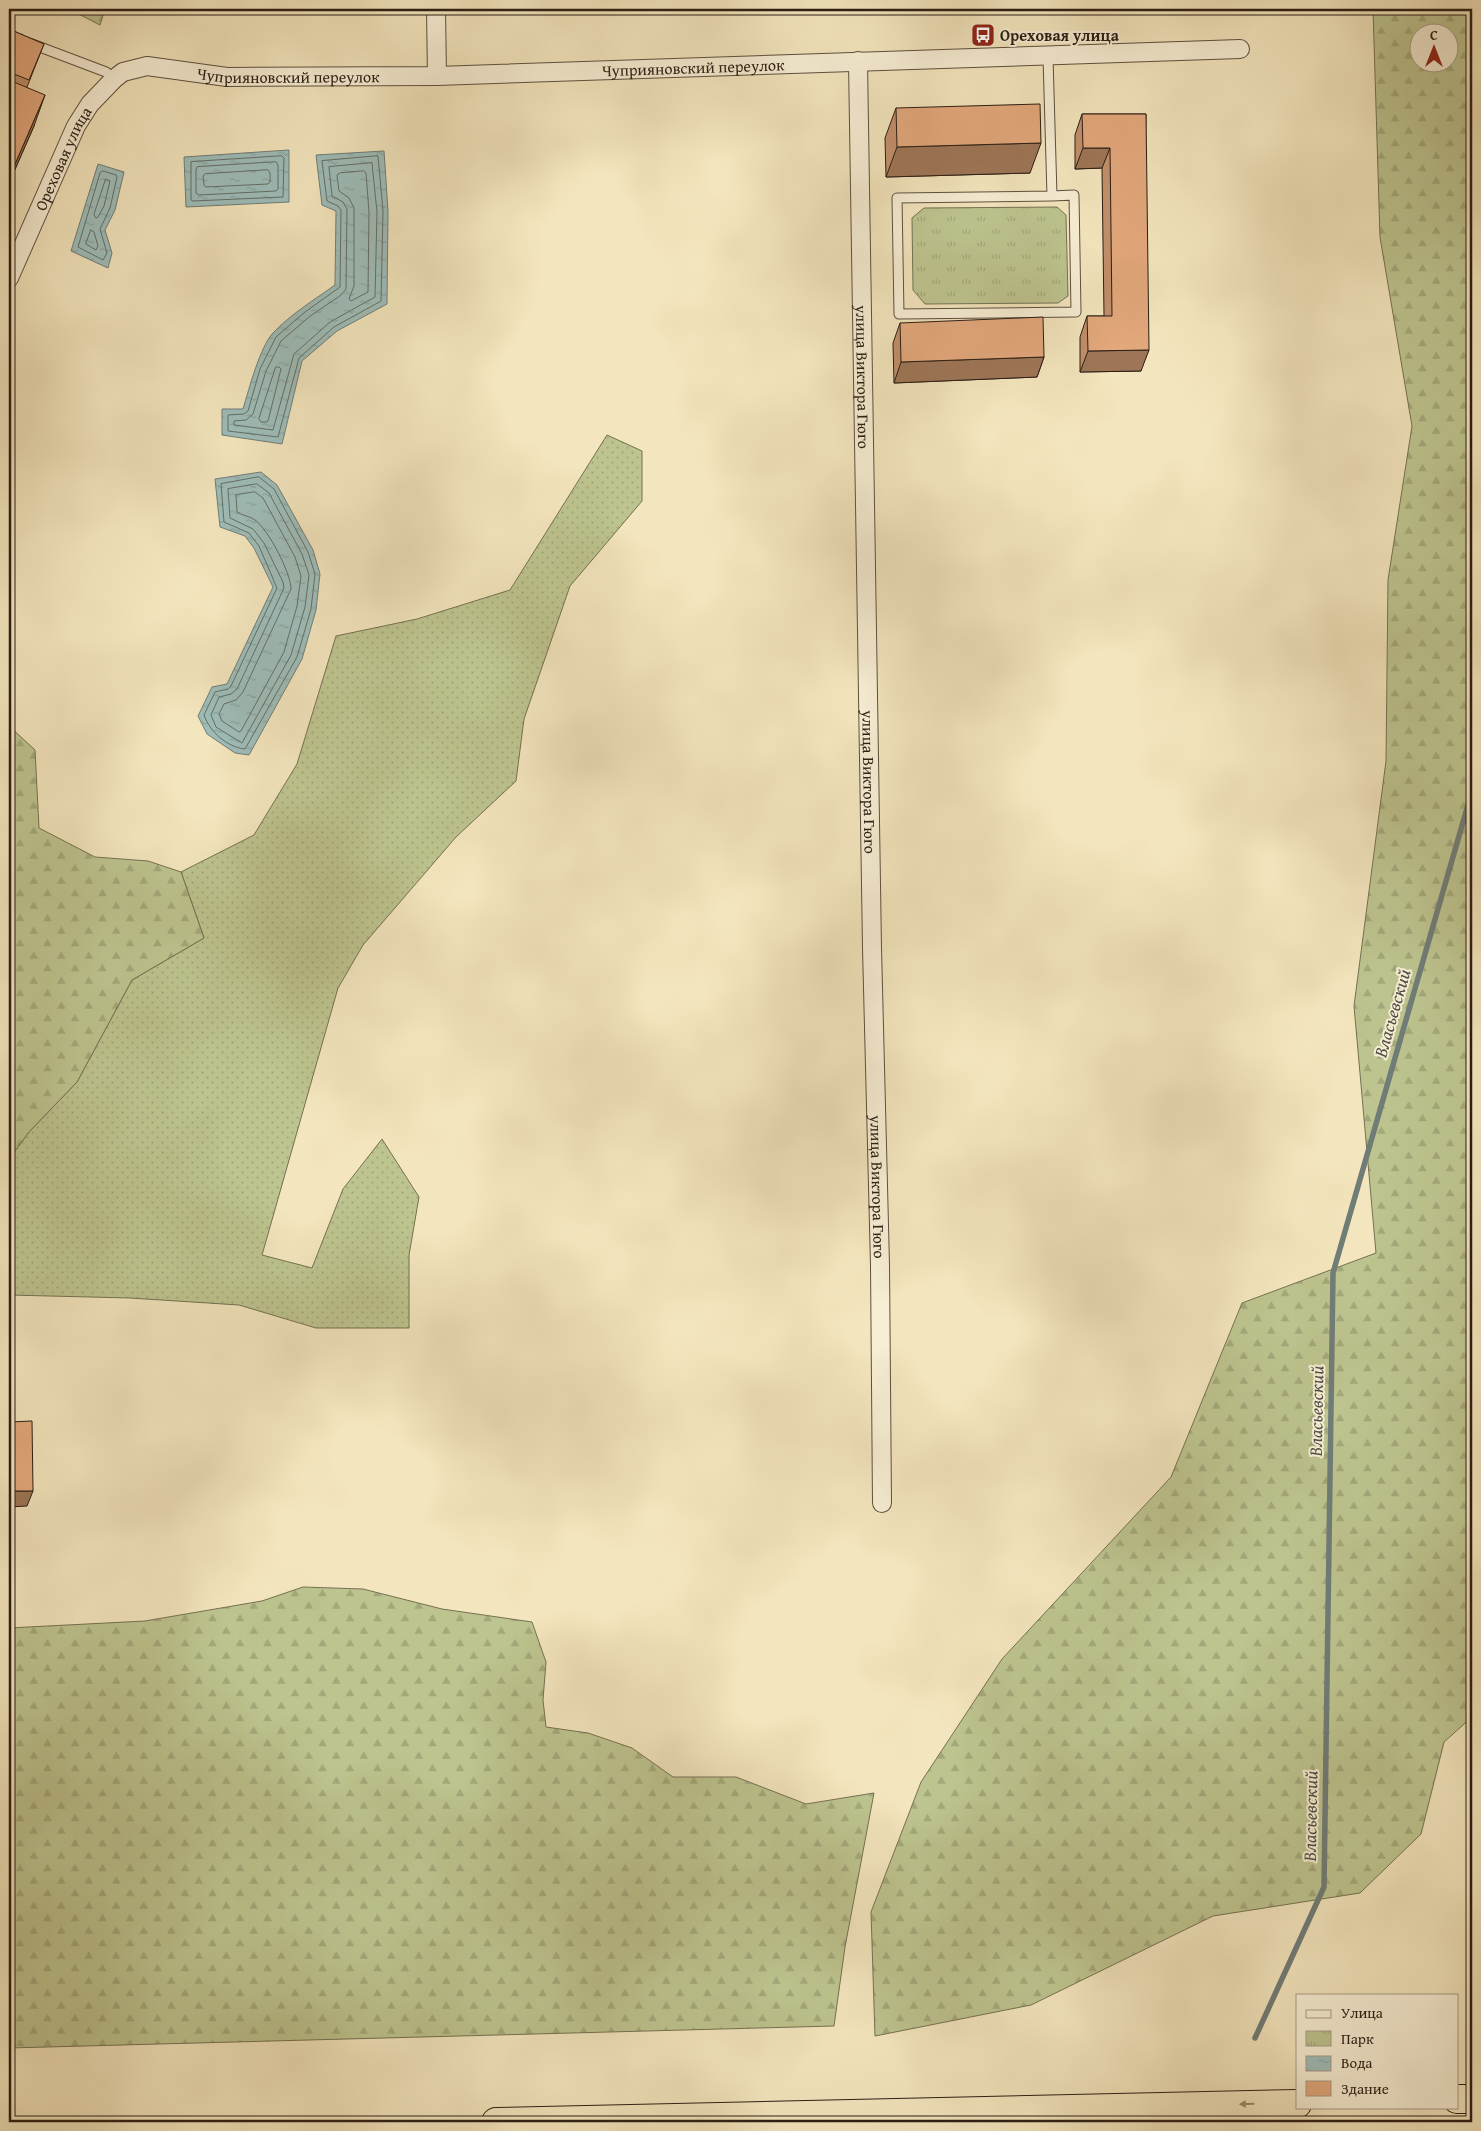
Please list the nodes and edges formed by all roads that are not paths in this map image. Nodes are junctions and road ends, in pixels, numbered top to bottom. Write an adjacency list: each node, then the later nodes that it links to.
1 (436, 9): 7 (street)
2 (26, 42): 8 (lane)
3 (1240, 49): 4 (street, Чуприяновский переулок)
4 (1048, 57): 5 (street, Чуприяновский переулок); 9 (lane)
5 (858, 61): 7 (street, Чуприяновский переулок); 11 (street, улица Виктора Гюго)
6 (147, 66): 7 (street, Чуприяновский переулок); 8 (street, Ореховая улица)
7 (437, 76)
8 (114, 79): 10 (street, Ореховая улица)
9 (1052, 196): 9 (lane)
10 (9, 278)
11 (882, 1503)
12 (1458, 2099): 13 (highway)
13 (1472, 2099)
14 (1296, 2104): 15 (highway, one-way to 15)
15 (496, 2122)

